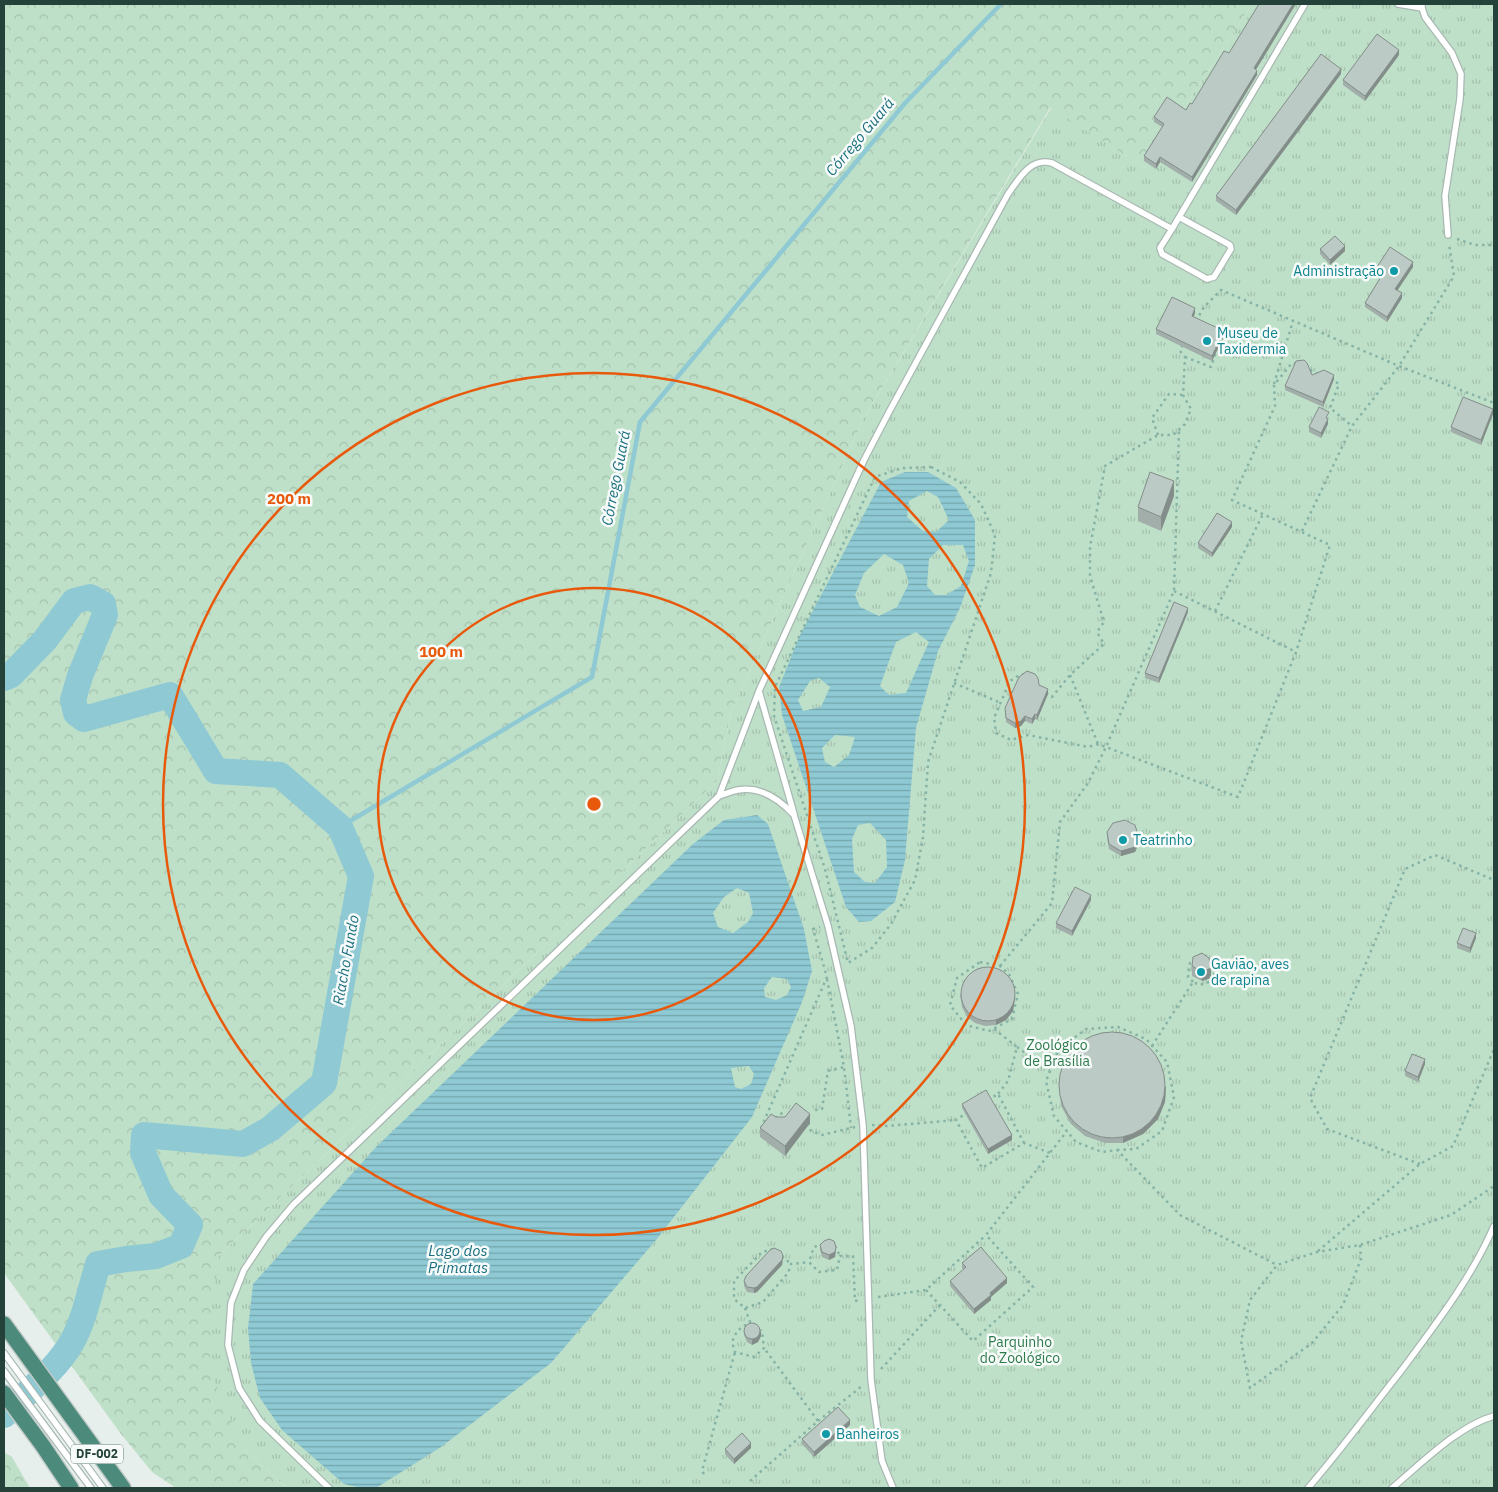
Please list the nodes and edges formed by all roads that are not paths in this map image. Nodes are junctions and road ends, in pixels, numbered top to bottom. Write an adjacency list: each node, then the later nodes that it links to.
1 (1305, 4): 4 (lane)
2 (1398, 4): 3 (lane)
3 (1422, 6): 6 (lane)
4 (1179, 217): 5 (lane); 5 (lane)
5 (1172, 229): 7 (lane)
6 (1448, 236)
7 (759, 691): 8 (lane); 9 (lane)
8 (719, 796): 9 (lane); 21 (lane)
9 (794, 815): 22 (lane)
10 (1494, 1226): 23 (lane)
11 (4, 1324): 20 (highway, DF-002)
12 (4, 1353): 19 (lane)
13 (4, 1370): 16 (lane)
14 (4, 1392): 16 (highway, DF-002)
15 (1494, 1416): 24 (lane)
16 (48, 1442): 17 (highway, DF-002); 18 (lane)
17 (71, 1488)
18 (91, 1488)
19 (103, 1488)
20 (122, 1488)
21 (329, 1488)
22 (893, 1488)
23 (1308, 1488)
24 (1392, 1488)

